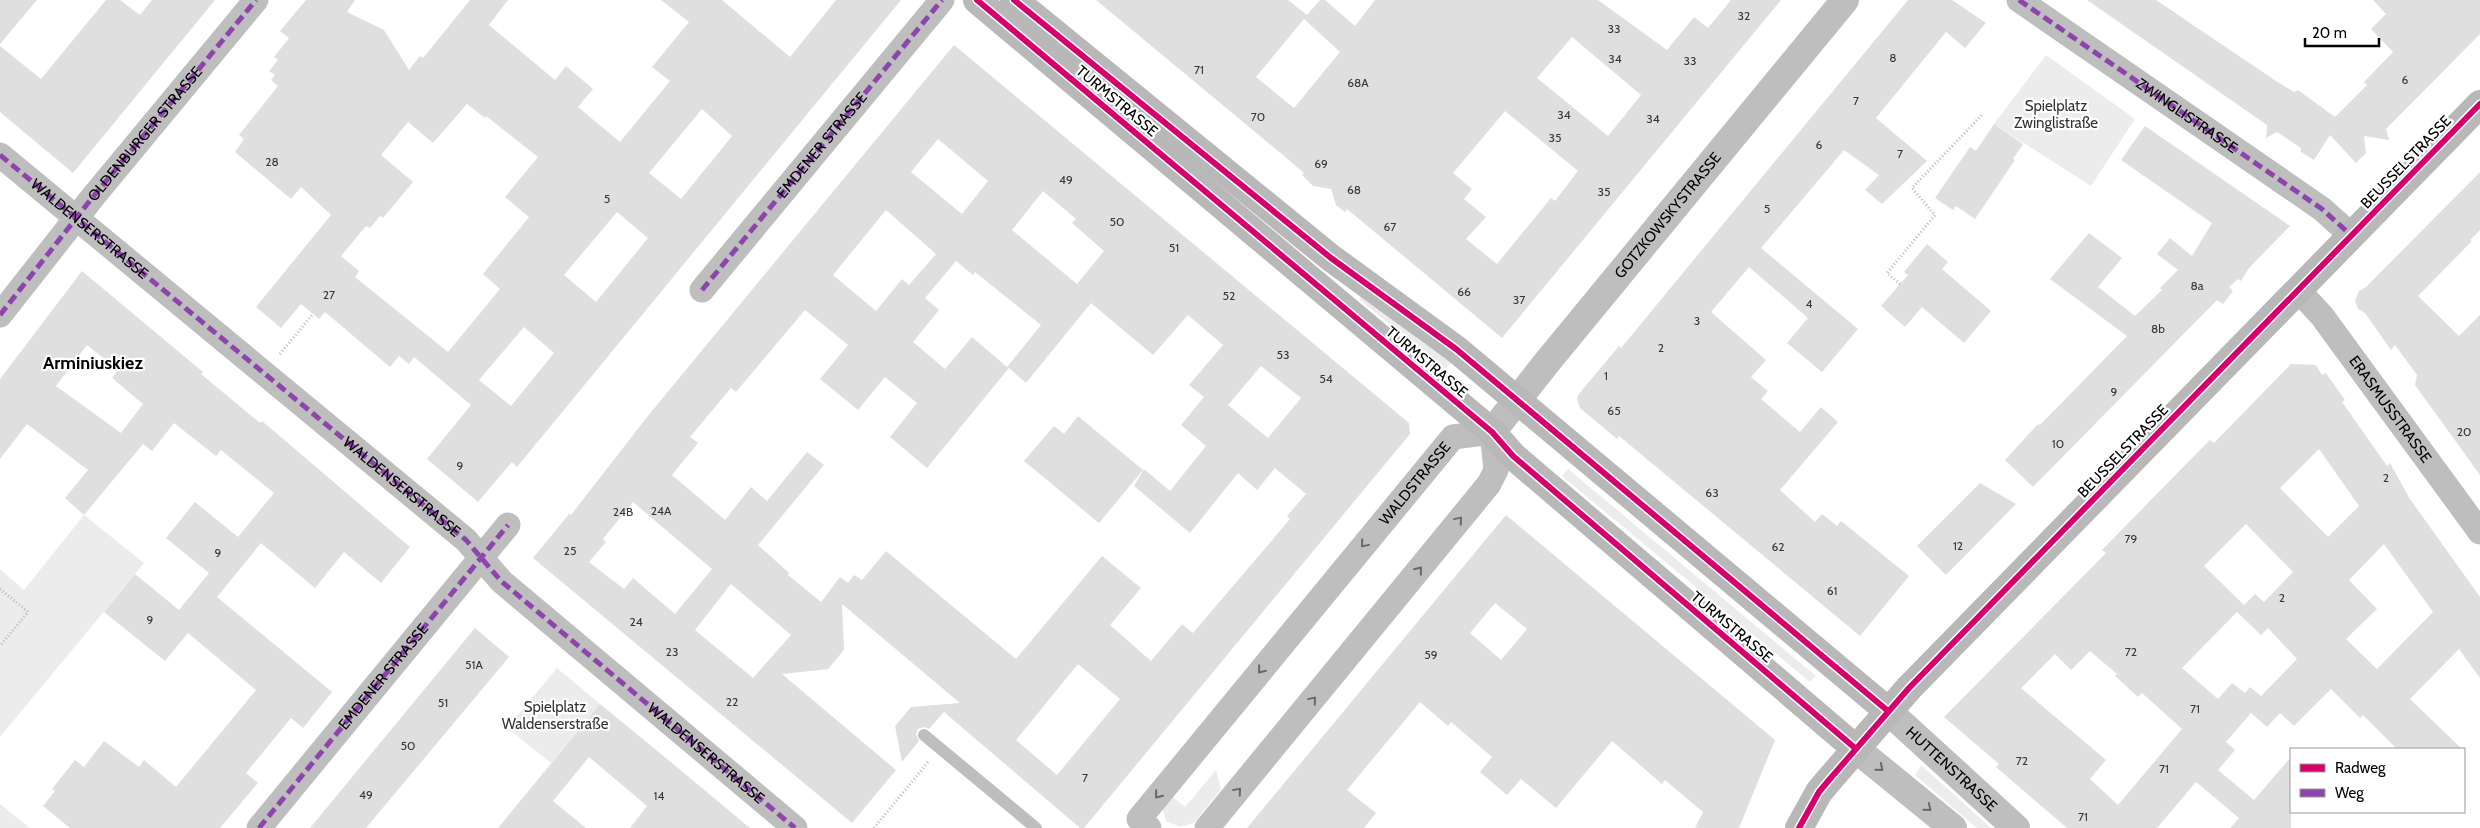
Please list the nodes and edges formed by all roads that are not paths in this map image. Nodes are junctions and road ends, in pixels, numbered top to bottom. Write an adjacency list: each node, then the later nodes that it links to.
1 (256, 0): 9 (street, OLDENBURGER STRASSE)
2 (942, 0): 12 (street, EMDENER STRASSE)
3 (978, 0): 14 (main road, TURMSTRASSE)
4 (1014, 0): 11 (main road, TURMSTRASSE)
5 (1845, 0): 16 (street, GOTZKOWSKYSTRASSE)
6 (2019, 0): 10 (street, ZWINGLISTRASSE)
7 (2480, 104): 10 (main road, BEUSSELSTRASSE)
8 (0, 155): 9 (street, WALDENSERSTRASSE)
9 (76, 218): 15 (street, OLDENBURGER STRASSE); 20 (street, WALDENSERSTRASSE)
10 (2352, 236): 13 (main road, BEUSSELSTRASSE)
11 (1352, 275): 14 (main road); 16 (main road, TURMSTRASSE)
12 (702, 290)
13 (2298, 290): 19 (street, ERASMUSSTRASSE); 21 (main road, BEUSSELSTRASSE)
14 (1332, 298): 17 (main road, TURMSTRASSE)
15 (0, 315)
16 (1518, 400): 17 (street, GOTZKOWSKYSTRASSE); 21 (main road, TURMSTRASSE)
17 (1492, 432): 23 (main road, TURMSTRASSE); 27 (street, WALDSTRASSE, one-way to 27); 28 (street, one-way to 17)
18 (508, 525): 20 (street, EMDENER STRASSE)
19 (2480, 532)
20 (481, 558): 24 (street, EMDENER STRASSE); 25 (street, WALDENSERSTRASSE)
21 (1888, 711): 23 (main road, BEUSSELSTRASSE); 31 (street, HUTTENSTRASSE)
22 (924, 735): 26 (lane)
23 (1855, 748): 29 (main road, BEUSSELSTRASSE); 30 (street, one-way to 30)
24 (259, 828)
25 (795, 828)
26 (1036, 828)
27 (1150, 828)
28 (1207, 828)
29 (1799, 828)
30 (1952, 828)
31 (2016, 828)

